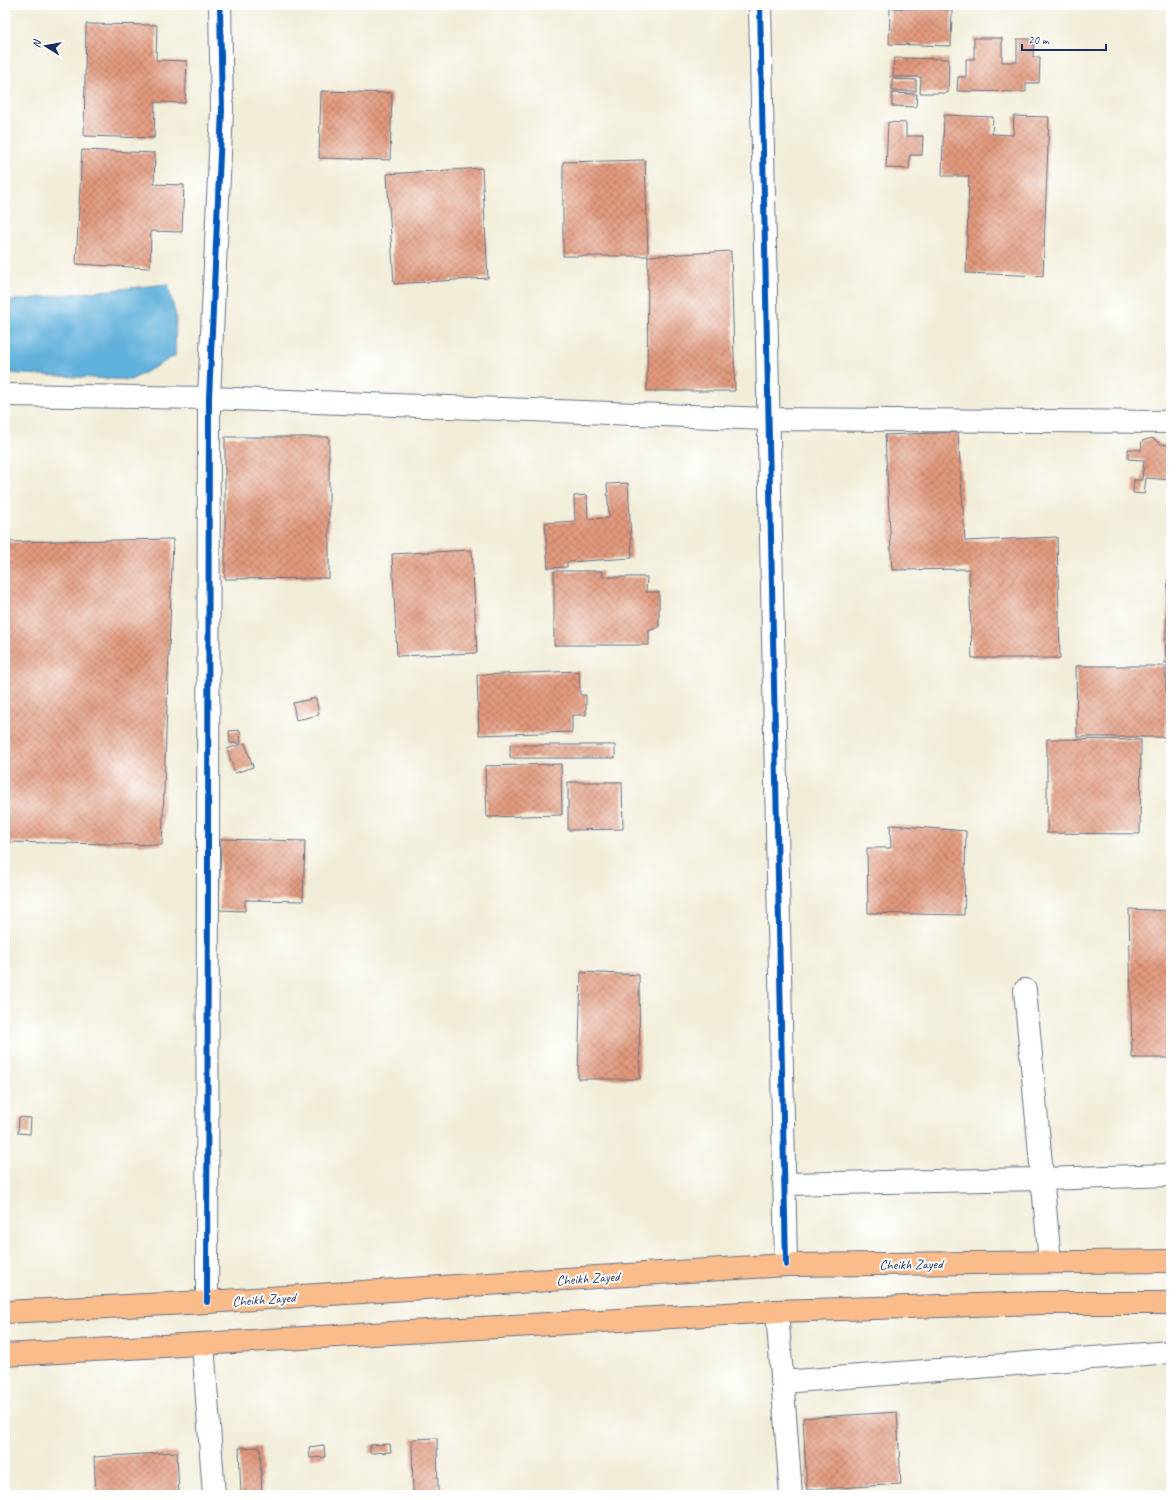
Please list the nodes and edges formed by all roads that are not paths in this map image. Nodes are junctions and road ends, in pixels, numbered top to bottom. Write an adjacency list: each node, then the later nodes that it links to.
1 (220, 5): 4 (street)
2 (760, 5): 5 (street)
3 (5, 395): 4 (street)
4 (209, 398): 5 (street); 14 (street)
5 (768, 419): 6 (street); 10 (street)
6 (1171, 422)
7 (1025, 990): 9 (street)
8 (1171, 1175): 9 (street)
9 (1042, 1180): 10 (street); 12 (street)
10 (784, 1184): 13 (street)
11 (1171, 1261): 12 (highway, Cheikh Zayed)
12 (1050, 1262): 13 (highway, Cheikh Zayed)
13 (786, 1265): 14 (highway, Cheikh Zayed)
14 (207, 1302): 17 (highway, Cheikh Zayed)
15 (1171, 1302): 16 (highway)
16 (777, 1311): 18 (highway); 21 (street)
17 (5, 1312)
18 (203, 1344): 20 (highway); 22 (street)
19 (1171, 1352): 21 (street)
20 (5, 1355)
21 (782, 1382): 23 (street)
22 (214, 1495)
23 (791, 1495)

